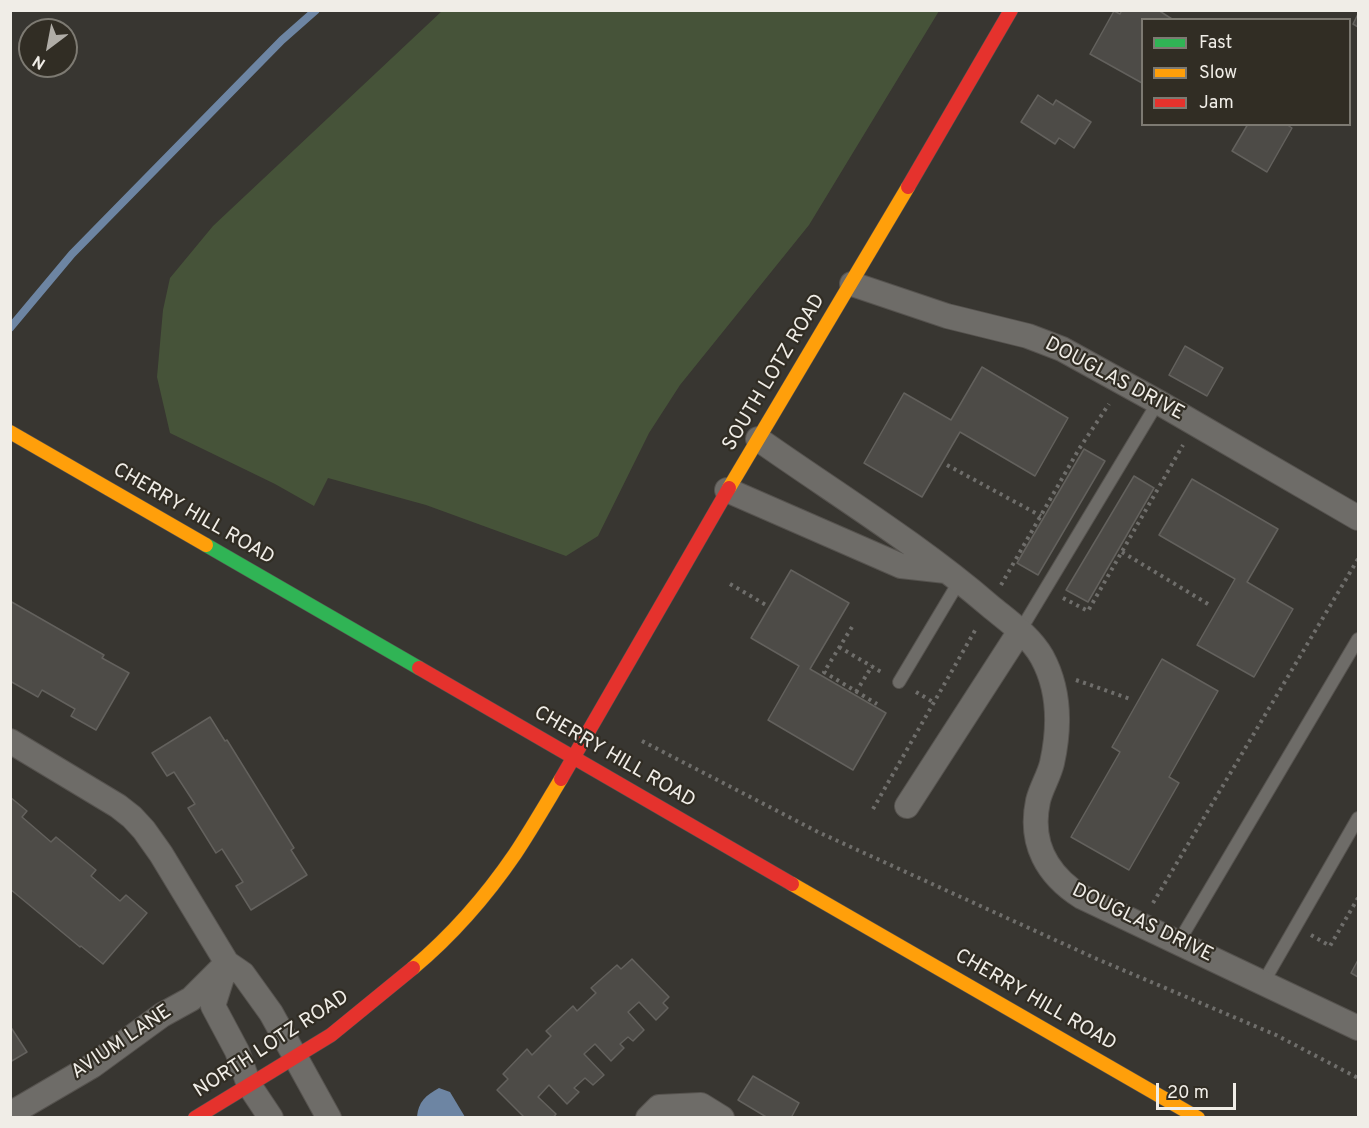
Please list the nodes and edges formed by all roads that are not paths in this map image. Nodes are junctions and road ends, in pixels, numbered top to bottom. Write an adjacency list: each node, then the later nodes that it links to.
1 (1011, 10): 2 (street, SOUTH LOTZ ROAD)
2 (852, 284): 3 (street, DOUGLAS DRIVE); 5 (street, SOUTH LOTZ ROAD)
3 (1158, 402): 7 (street, DOUGLAS DRIVE); 9 (lane)
4 (10, 432): 13 (street, CHERRY HILL ROAD)
5 (758, 439): 6 (street, SOUTH LOTZ ROAD); 8 (street, DOUGLAS DRIVE)
6 (727, 490): 8 (street); 13 (street, SOUTH LOTZ ROAD)
7 (1359, 518)
8 (954, 576): 9 (street, DOUGLAS DRIVE); 11 (lane)
9 (1020, 632): 14 (street); 16 (street, DOUGLAS DRIVE)
10 (1359, 639): 16 (lane)
11 (899, 682)
12 (10, 741): 17 (street)
13 (574, 758): 20 (street, NORTH LOTZ ROAD); 28 (street, CHERRY HILL ROAD)
14 (908, 806)
15 (1359, 818): 18 (lane)
16 (1178, 943): 18 (street, DOUGLAS DRIVE)
17 (227, 963): 20 (street); 21 (street); 22 (street, AVIUM LANE)
18 (1263, 983): 19 (street, DOUGLAS DRIVE)
19 (1359, 1028)
20 (296, 1056): 21 (street, NORTH LOTZ ROAD); 25 (street)
21 (249, 1085): 23 (street, NORTH LOTZ ROAD); 24 (street)
22 (10, 1114)
23 (195, 1118)
24 (271, 1118)
25 (329, 1118)
26 (648, 1118): 27 (street)
27 (722, 1118)
28 (1198, 1118)

